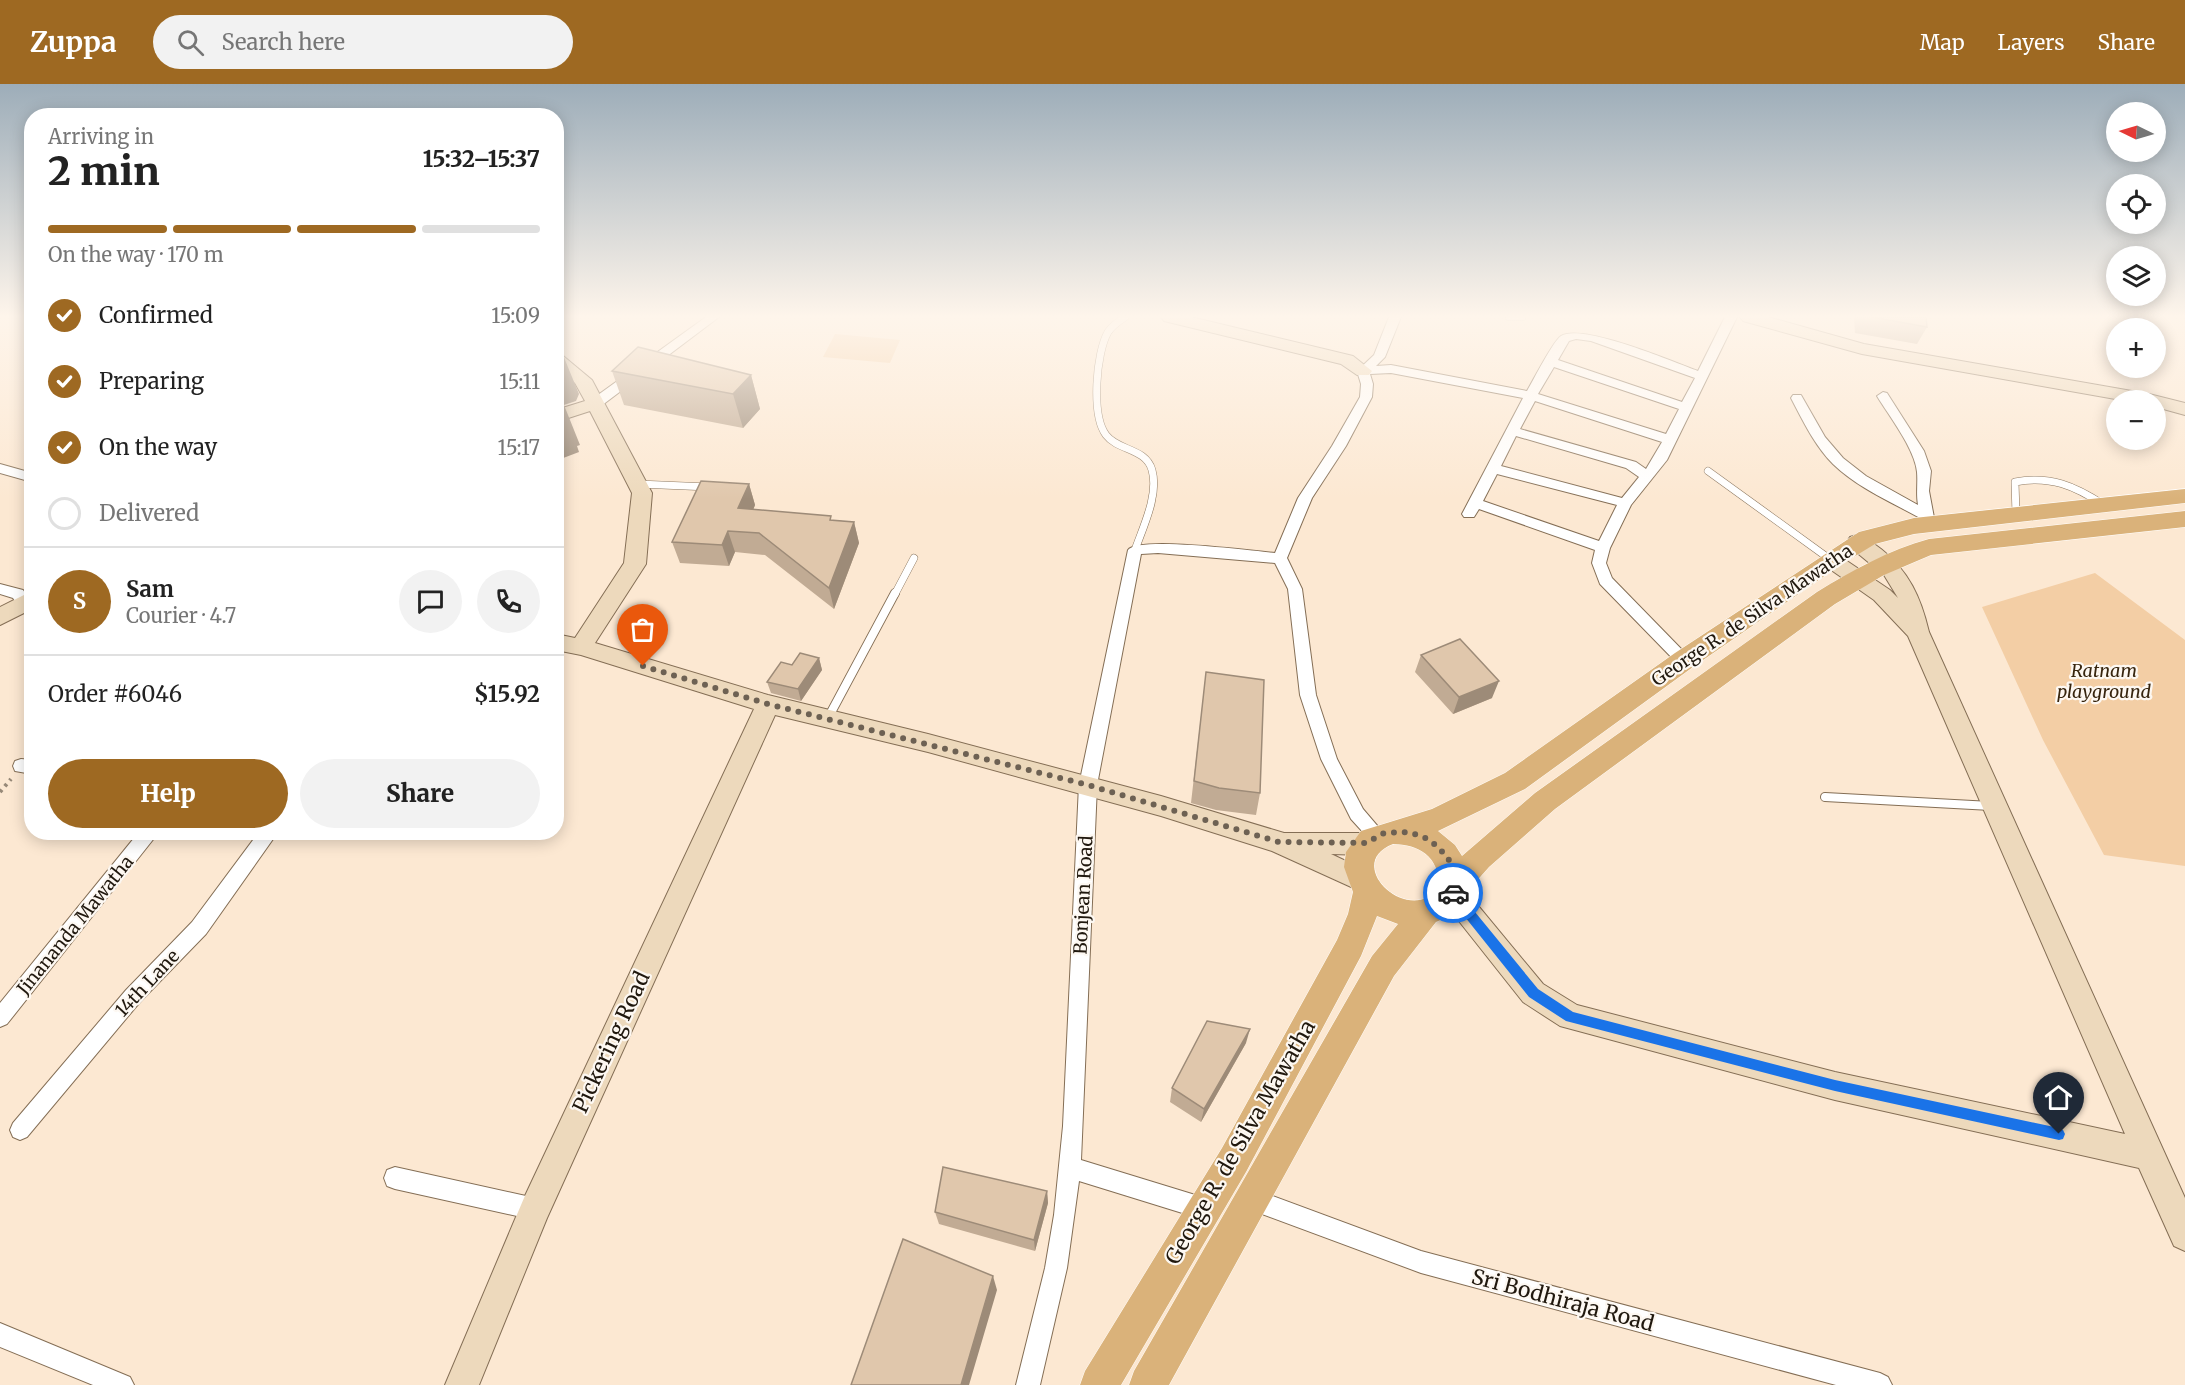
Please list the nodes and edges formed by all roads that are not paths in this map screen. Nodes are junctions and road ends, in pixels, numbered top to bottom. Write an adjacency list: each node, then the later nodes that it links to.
1 (580, 378): 14 (street)
2 (630, 378): 14 (street)
3 (1097, 378): 36 (lane)
4 (1365, 378): 38 (street)
5 (1436, 378): 11 (street)
6 (1542, 378): 11 (street)
7 (1597, 378): 16 (street)
8 (1701, 378): 16 (street)
9 (2024, 378): 10 (street)
10 (2106, 392)
11 (1531, 396): 19 (street); 20 (street)
12 (1883, 396): 33 (street)
13 (1797, 399): 33 (street)
14 (596, 403): 18 (street); 26 (street)
15 (2166, 404): 17 (street)
16 (1687, 408): 20 (street)
17 (2185, 409)
18 (564, 414)
19 (1512, 431): 22 (street); 24 (street)
20 (1671, 440): 24 (street)
21 (0, 468): 25 (street)
22 (1492, 468): 29 (street); 35 (street)
23 (1708, 471): 39 (lane)
24 (1646, 475): 29 (street)
25 (24, 476)
26 (638, 484): 27 (lane); 48 (street)
27 (714, 488)
28 (2185, 495): 30 (main road, George R. de Silva Mawatha)
29 (1625, 503): 35 (street)
30 (2104, 505): 31 (main road, George R. de Silva Mawatha); 31 (lane)
31 (2016, 514): 33 (main road, George R. de Silva Mawatha)
32 (2185, 519): 40 (main road, George R. de Silva Mawatha)
33 (1927, 520): 34 (main road, George R. de Silva Mawatha)
34 (1857, 542): 39 (main road, George R. de Silva Mawatha); 40 (street)
35 (1604, 548): 49 (street)
36 (1135, 550): 38 (street); 52 (street, Bonjean Road)
37 (914, 558): 51 (lane)
38 (1280, 558): 55 (street)
39 (1831, 560): 41 (street); 49 (main road, George R. de Silva Mawatha)
40 (1886, 563): 41 (main road, George R. de Silva Mawatha); 46 (street)
41 (1858, 578): 46 (street); 60 (main road, George R. de Silva Mawatha)
42 (0, 589): 43 (street)
43 (24, 598)
44 (24, 604): 45 (street)
45 (0, 616)
46 (1918, 632): 54 (street)
47 (564, 644): 48 (street)
48 (580, 647): 50 (street)
49 (1684, 660): 55 (main road, George R. de Silva Mawatha)
50 (768, 704): 51 (street); 68 (street, Pickering Road)
51 (828, 718): 52 (street)
52 (1088, 785): 58 (street); 65 (street, Bonjean Road)
53 (1825, 798): 54 (lane)
54 (1995, 806): 64 (street)
55 (1378, 837): 58 (street); 59 (main road); 60 (main road)
56 (144, 840): 62 (street, Jinananda Mawatha)
57 (263, 840): 63 (street, 14th Lane)
58 (1279, 842): 59 (street)
59 (1364, 886): 61 (main road); 69 (main road, George R. de Silva Mawatha)
60 (1453, 889): 61 (main road); 64 (street)
61 (1426, 912): 67 (main road, George R. de Silva Mawatha)
62 (0, 1018)
63 (20, 1130)
64 (2148, 1154): 70 (street)
65 (1069, 1167): 69 (street); 75 (street, Bonjean Road)
66 (395, 1178): 68 (street)
67 (1251, 1199): 77 (main road, George R. de Silva Mawatha); 78 (street, Sri Bodhiraja Road)
68 (535, 1209): 73 (street, Pickering Road)
69 (1204, 1209): 76 (main road, George R. de Silva Mawatha)
70 (2185, 1235)
71 (0, 1335): 72 (street)
72 (122, 1385)
73 (462, 1385): 74 (street)
74 (474, 1385)
75 (1028, 1385)
76 (1099, 1385)
77 (1148, 1385)
78 (1880, 1385)

